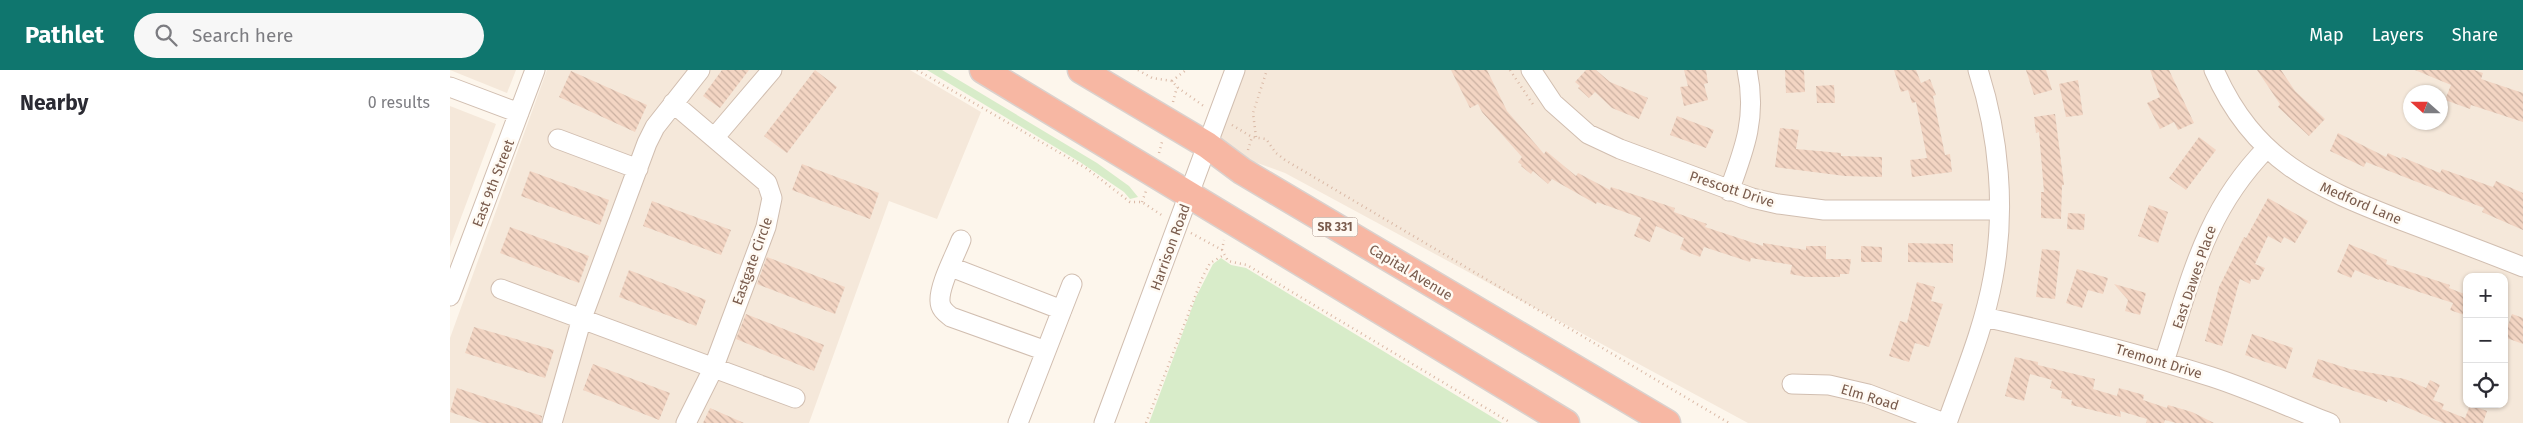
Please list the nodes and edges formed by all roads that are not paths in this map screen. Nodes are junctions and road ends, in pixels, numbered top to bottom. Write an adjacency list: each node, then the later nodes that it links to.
1 (535, 70): 13 (street, East 9th Street)
2 (700, 70): 12 (street)
3 (772, 70): 14 (street)
4 (983, 70): 20 (highway)
5 (1081, 70): 16 (highway, Capital Avenue / SR 331)
6 (1235, 70): 16 (street, Harrison Road)
7 (1531, 70): 19 (street, Prescott Drive)
8 (1747, 70): 19 (street)
9 (1978, 70): 21 (street)
10 (2214, 70): 17 (street, Medford Lane)
11 (450, 87): 13 (street)
12 (674, 103): 14 (street, Eastgate Circle); 18 (street)
13 (519, 113): 27 (street, East 9th Street)
14 (714, 138): 33 (street, Eastgate Circle)
15 (558, 139): 18 (street)
16 (1207, 145): 20 (street, Harrison Road); 41 (highway, Capital Avenue / SR 331)
17 (2268, 148): 24 (street, Medford Lane); 32 (street, East Dawes Place)
18 (638, 169): 30 (street)
19 (1729, 191): 21 (street, Prescott Drive)
20 (1188, 196): 39 (street, Harrison Road); 40 (highway)
21 (1999, 210): 29 (street)
22 (961, 240): 23 (street)
23 (951, 266): 28 (street); 31 (street)
24 (2523, 267)
25 (1072, 284): 28 (street)
26 (502, 289): 30 (street)
27 (450, 296)
28 (1062, 310): 31 (street)
29 (1984, 317): 32 (street, Tremont Drive); 42 (street)
30 (582, 318): 33 (street); 36 (street)
31 (1046, 351): 38 (street)
32 (2164, 362): 43 (street, Tremont Drive)
33 (713, 368): 35 (street); 37 (street, Eastgate Circle)
34 (1792, 384): 42 (street, Elm Road)
35 (795, 398)
36 (552, 423)
37 (686, 423)
38 (1018, 423)
39 (1104, 423)
40 (1566, 423)
41 (1667, 423)
42 (1946, 423)
43 (2330, 423)

